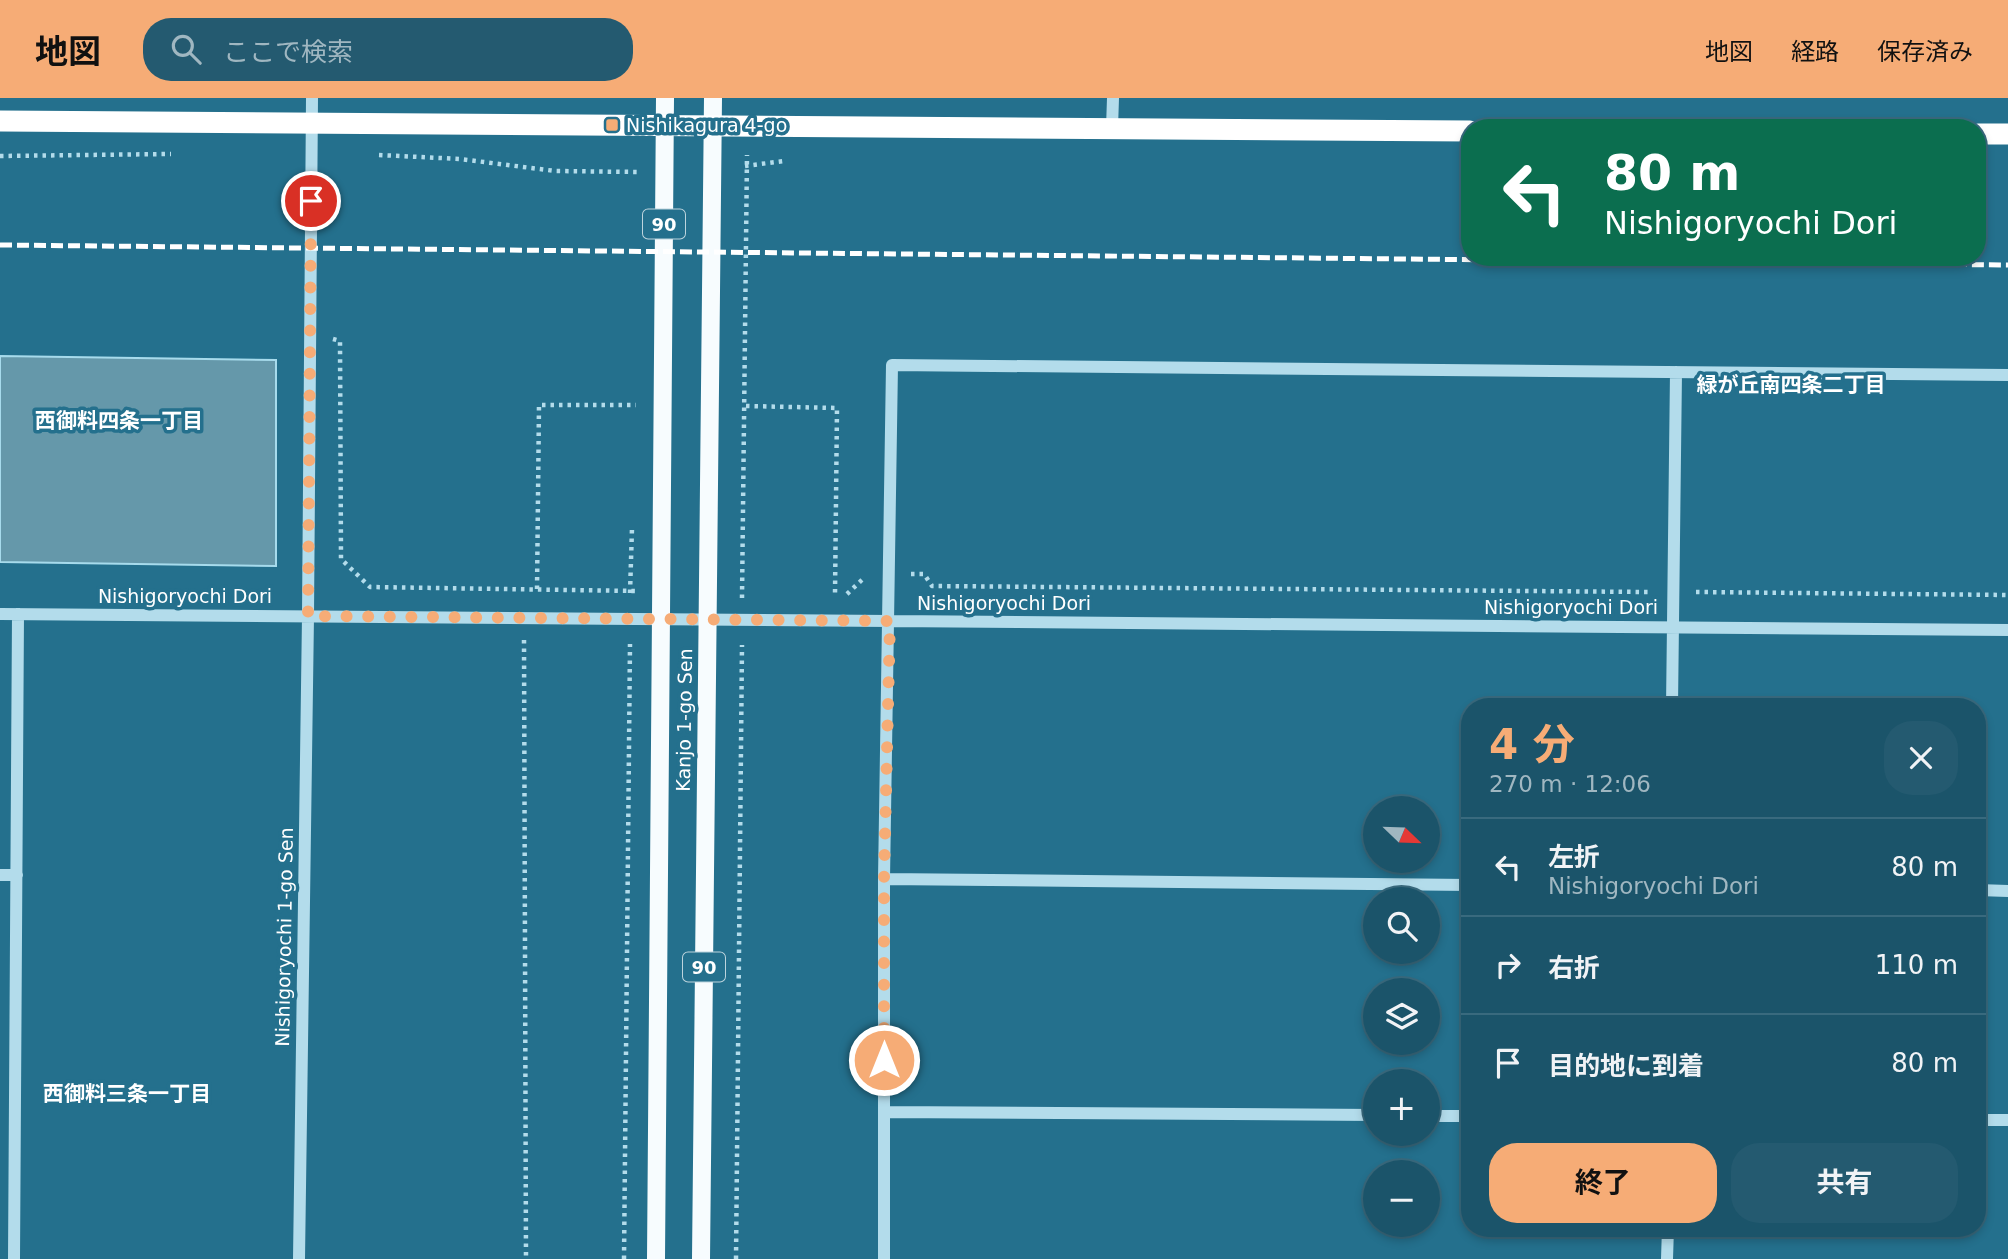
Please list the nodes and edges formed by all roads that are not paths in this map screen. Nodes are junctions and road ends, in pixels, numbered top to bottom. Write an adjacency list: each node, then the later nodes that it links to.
1 (312, 98): 6 (street, Nishigoryochi 1-go Sen)
2 (665, 98): 37 (main road, Kanjo 1-go Sen / 90)
3 (713, 98): 38 (main road, Kanjo 1-go Sen / 90)
4 (1112, 98): 7 (street)
5 (0, 121): 6 (highway)
6 (312, 124): 7 (highway); 15 (street, Nishigoryochi 1-go Sen)
7 (1112, 128): 8 (highway)
8 (1461, 131)
9 (1986, 134): 10 (highway)
10 (2008, 134)
11 (1676, 372): 12 (street); 16 (street); 17 (street)
12 (2008, 375)
13 (0, 614): 14 (street, Nishigoryochi Dori)
14 (18, 614): 15 (street, Nishigoryochi Dori); 21 (street)
15 (308, 616): 16 (street, Nishigoryochi Dori); 36 (street, Nishigoryochi 1-go Sen)
16 (890, 621): 17 (street, Nishigoryochi Dori); 22 (street)
17 (1673, 627): 18 (street, Nishigoryochi Dori); 19 (street)
18 (2008, 630)
19 (1672, 698)
20 (0, 875): 21 (street)
21 (17, 875): 27 (street)
22 (884, 879): 23 (street); 28 (street)
23 (1461, 886)
24 (1986, 890): 25 (street)
25 (2008, 891)
26 (0, 1103): 27 (street)
27 (15, 1103): 35 (street)
28 (884, 1112): 29 (street); 39 (street)
29 (1363, 1115)
30 (1440, 1116): 31 (street)
31 (1461, 1116)
32 (1986, 1120): 33 (street)
33 (2008, 1120)
34 (1668, 1237): 40 (street)
35 (15, 1259)
36 (299, 1259)
37 (656, 1259)
38 (701, 1259)
39 (884, 1259)
40 (1667, 1259)

